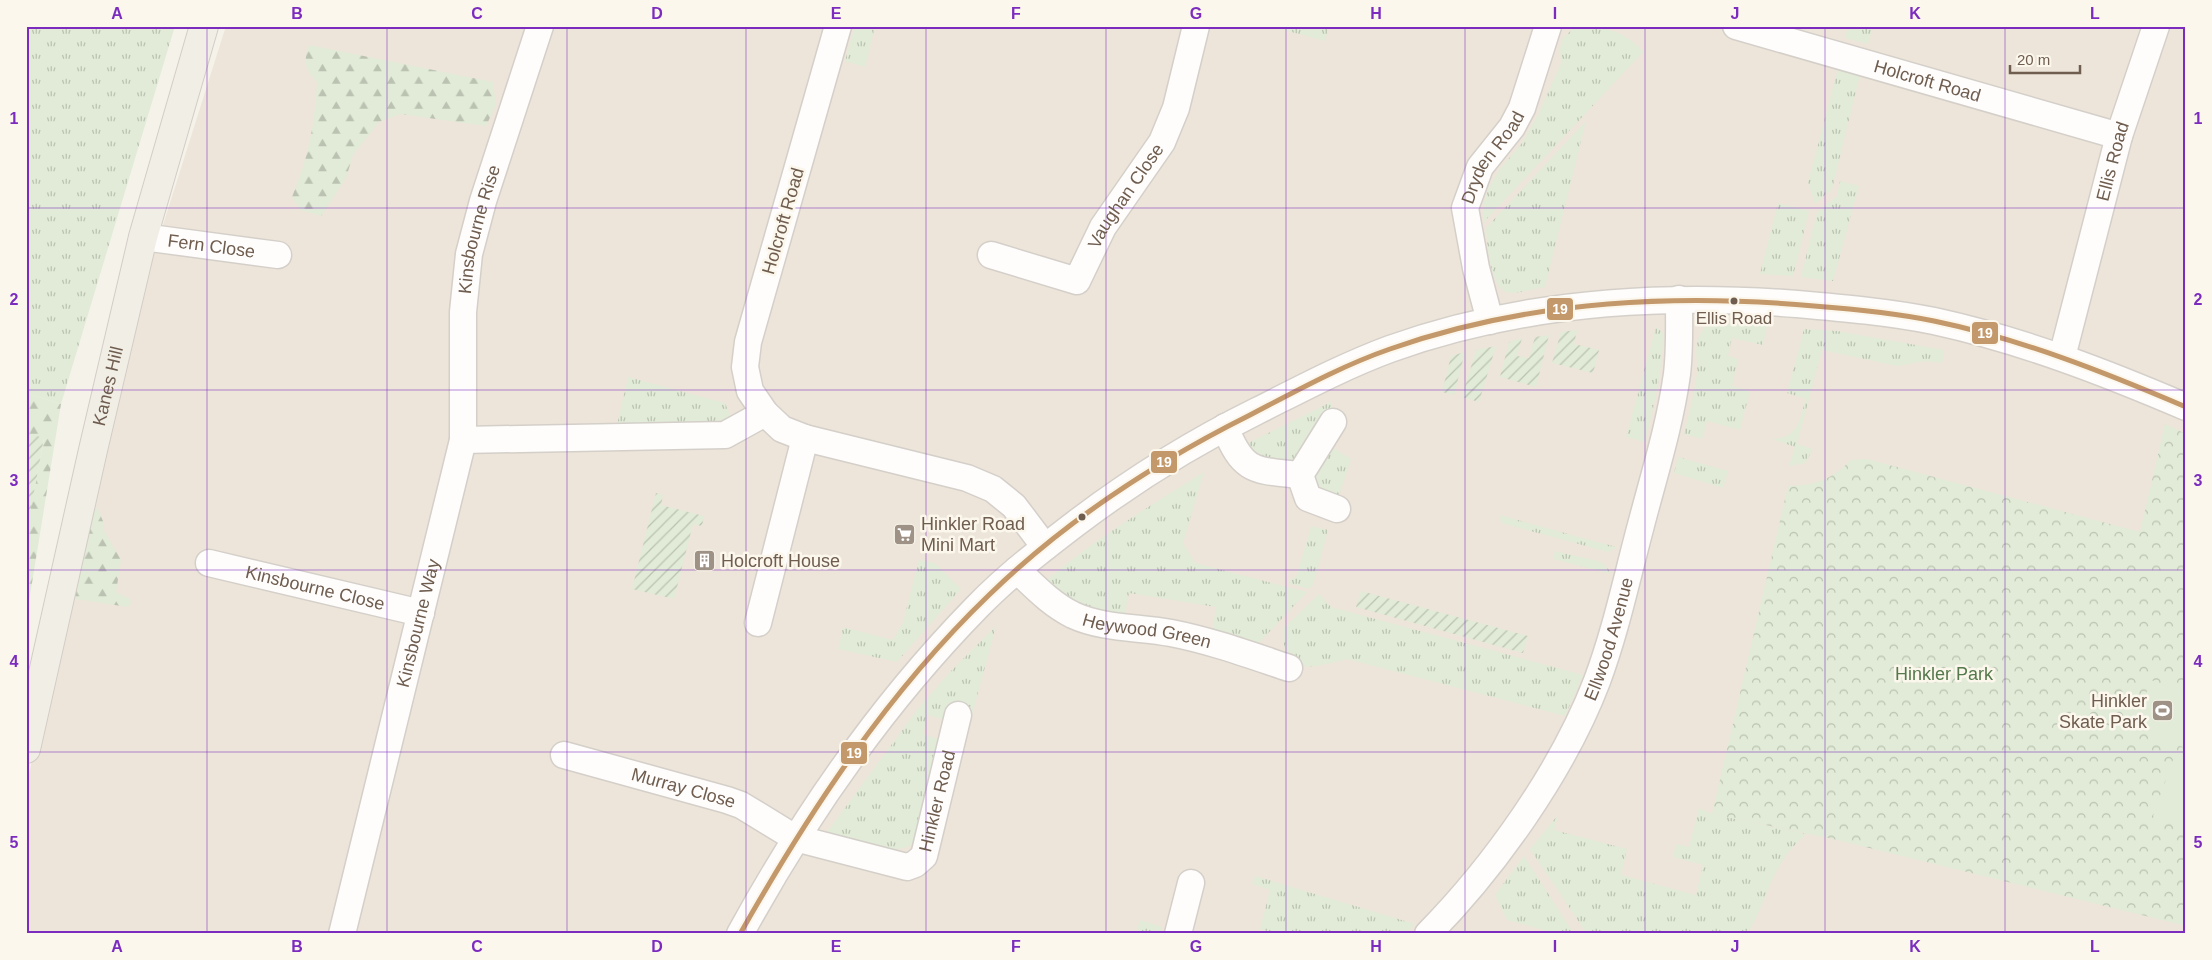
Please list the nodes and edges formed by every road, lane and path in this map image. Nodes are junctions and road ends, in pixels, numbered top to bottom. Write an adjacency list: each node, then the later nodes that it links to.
1 (204, 26): 9 (main road, Kanes Hill)
2 (540, 26): 20 (street, Kinsbourne Rise)
3 (838, 26): 16 (street, Holcroft Road)
4 (1196, 26): 11 (street, Vaughan Close)
5 (1548, 26): 13 (street, Dryden Road)
6 (1736, 26): 8 (street, Holcroft Road)
7 (2156, 26): 8 (street, Ellis Road)
8 (2119, 136): 14 (street, Ellis Road)
9 (143, 237): 10 (street, Fern Close); 30 (main road, Kanes Hill)
10 (278, 255)
11 (991, 255)
12 (1679, 299): 13 (street); 14 (street); 37 (street, Ellwood Avenue)
13 (1490, 321): 18 (street)
14 (2062, 357): 15 (street)
15 (2186, 407)
16 (765, 413): 19 (street, Holcroft Road); 20 (street)
17 (1333, 422): 21 (street)
18 (1225, 427): 21 (street); 23 (street)
19 (805, 438): 23 (street, Holcroft Road); 27 (street)
20 (464, 440): 26 (street, Kinsbourne Way)
21 (1300, 475): 22 (street)
22 (1330, 511)
23 (1045, 547): 25 (street)
24 (209, 564): 26 (street, Kinsbourne Close)
25 (1017, 570): 28 (street, Heywood Green); 32 (street)
26 (421, 613): 34 (street, Kinsbourne Way)
27 (758, 623)
28 (1289, 668)
29 (948, 724): 32 (street, Hinkler Road)
30 (26, 749)
31 (564, 755): 32 (street, Murray Close)
32 (795, 838): 35 (street)
33 (1191, 883): 36 (street)
34 (342, 934)
35 (740, 934)
36 (1178, 934)
37 (1428, 934)

